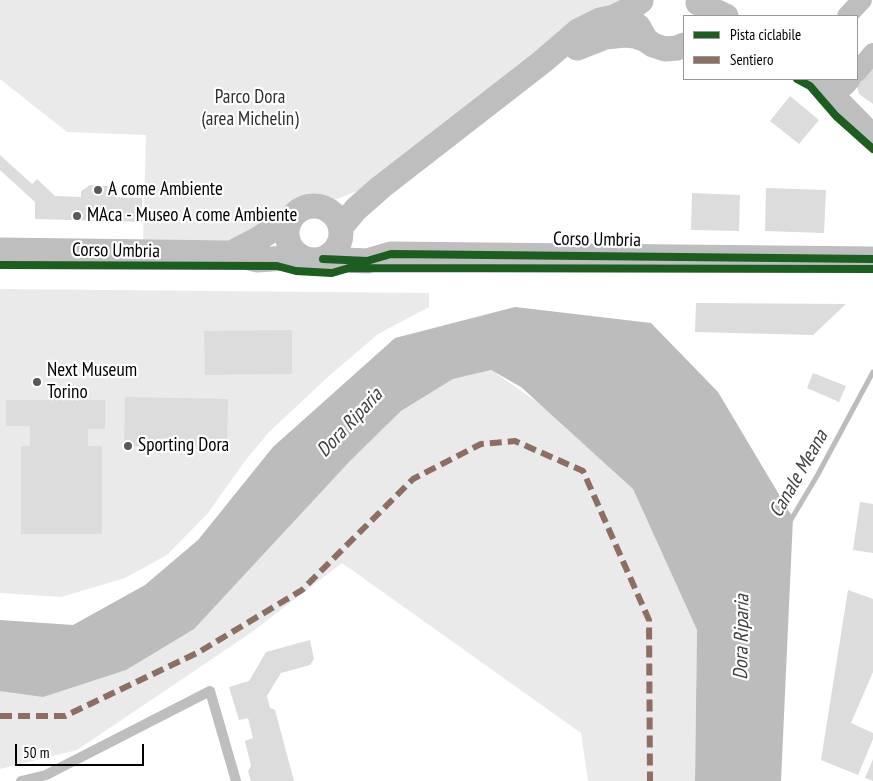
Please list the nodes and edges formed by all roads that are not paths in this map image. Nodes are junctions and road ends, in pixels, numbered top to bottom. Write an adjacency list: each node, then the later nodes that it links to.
1 (642, 0): 6 (street); 9 (street)
2 (862, 0): 5 (street)
3 (698, 6): 4 (street)
4 (723, 15)
5 (848, 15)
6 (646, 40): 7 (street); 9 (street)
7 (683, 45)
8 (873, 53): 10 (street)
9 (542, 62): 14 (street)
10 (858, 65)
11 (839, 81): 12 (street); 13 (street)
12 (873, 114)
13 (873, 137)
14 (381, 187): 15 (street); 17 (street)
15 (323, 207): 16 (street); 17 (street)
16 (291, 218): 19 (street, Corso Umbria); 21 (street)
17 (341, 232): 20 (street, Corso Umbria); 21 (street)
18 (0, 250): 19 (street, Corso Umbria)
19 (231, 252): 21 (street, Corso Umbria)
20 (391, 254): 21 (street, Corso Umbria); 22 (street, Corso Umbria)
21 (311, 258)
22 (873, 259)
23 (46, 778): 24 (lane); 25 (lane)
24 (21, 781)
25 (236, 781)

